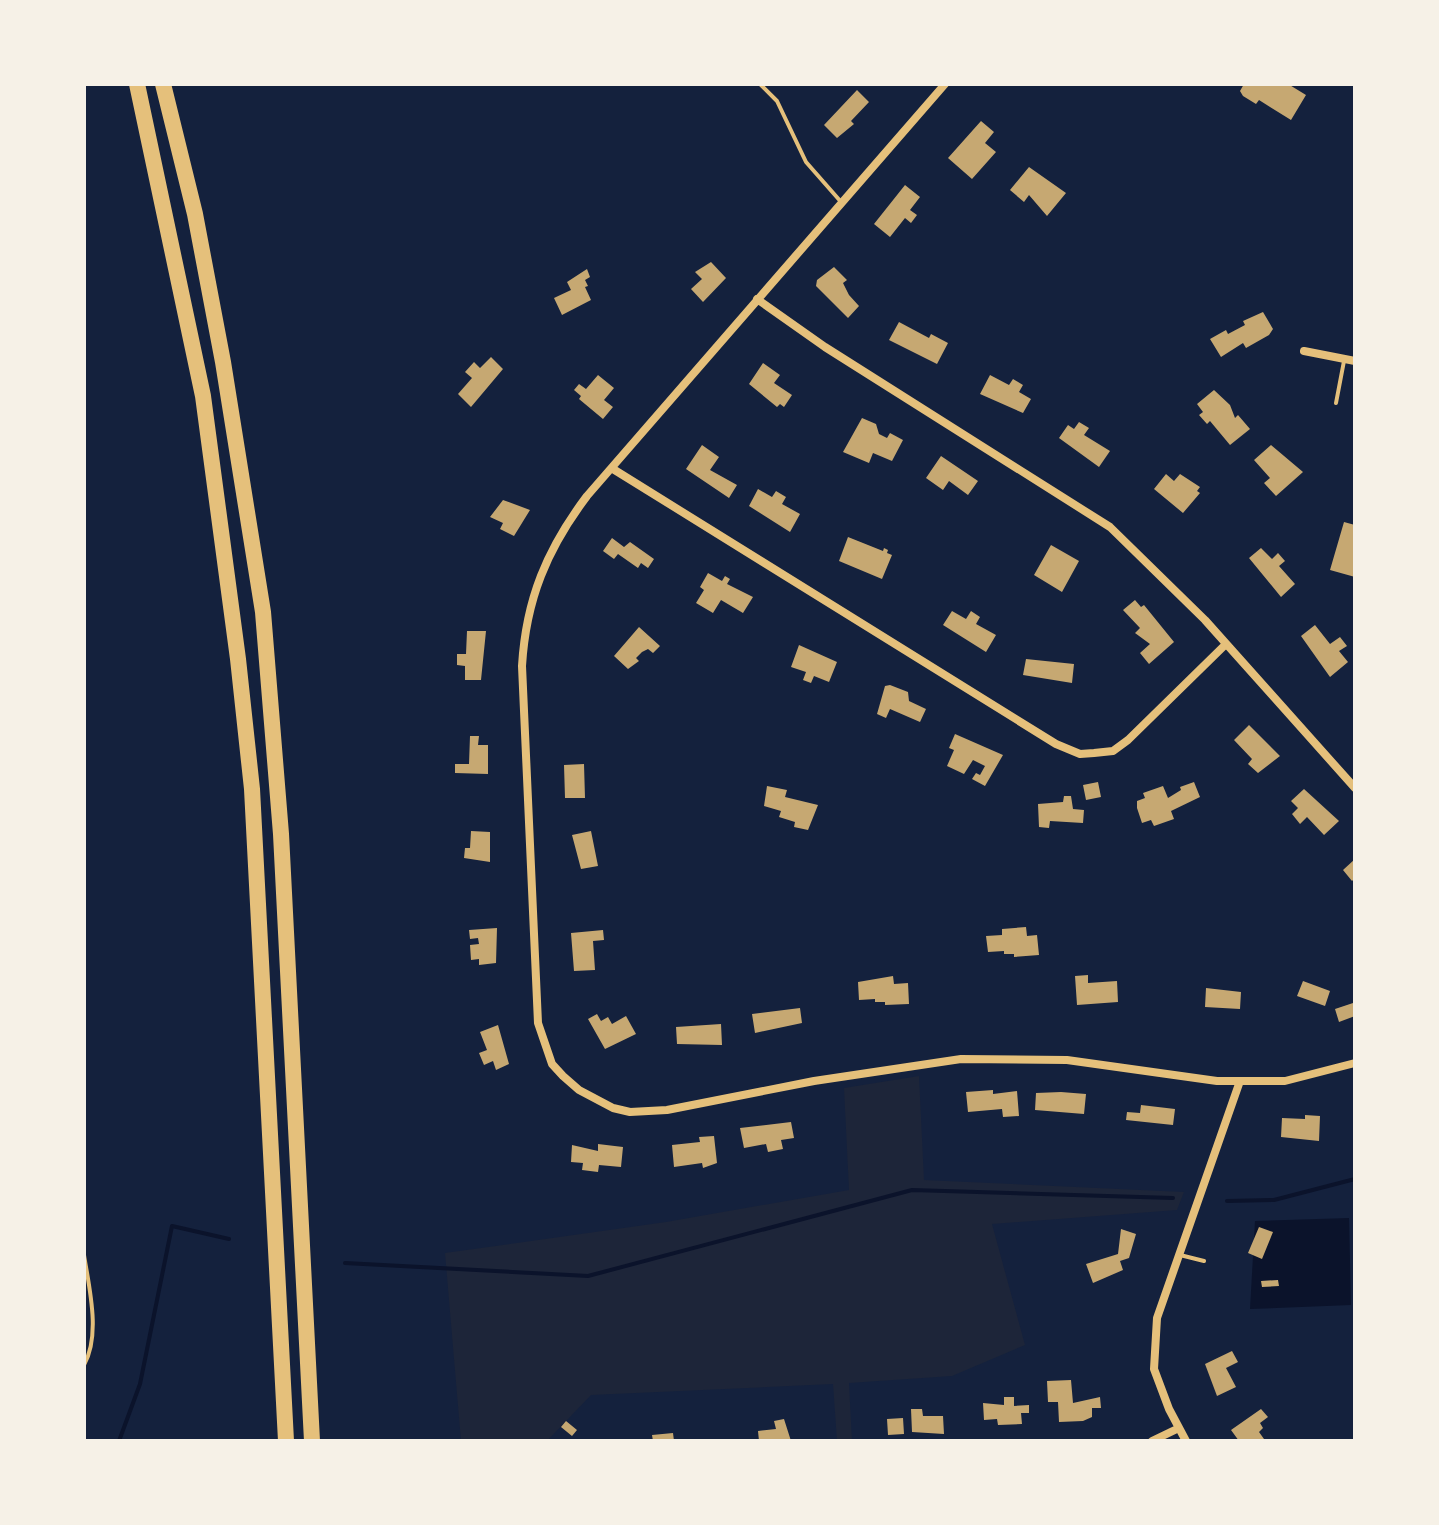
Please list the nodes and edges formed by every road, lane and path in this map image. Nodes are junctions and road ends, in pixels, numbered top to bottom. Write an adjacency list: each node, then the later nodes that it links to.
1 (137, 84): 21 (highway)
2 (163, 84): 22 (highway)
3 (760, 84): 5 (lane)
4 (945, 84): 5 (street)
5 (842, 203): 6 (street)
6 (757, 299): 11 (street); 12 (street)
7 (1304, 351): 8 (street)
8 (1345, 359): 9 (street); 10 (lane)
9 (1355, 361)
10 (1336, 403)
11 (613, 469): 12 (street); 15 (street)
12 (1226, 644): 13 (street)
13 (1355, 788)
14 (1355, 1063): 15 (street)
15 (1240, 1081): 17 (street)
16 (84, 1255): 19 (lane)
17 (1180, 1255): 18 (lane); 20 (street)
18 (1204, 1261)
19 (84, 1365)
20 (1179, 1428): 23 (street); 24 (street)
21 (286, 1441)
22 (312, 1441)
23 (1152, 1441)
24 (1186, 1441)

